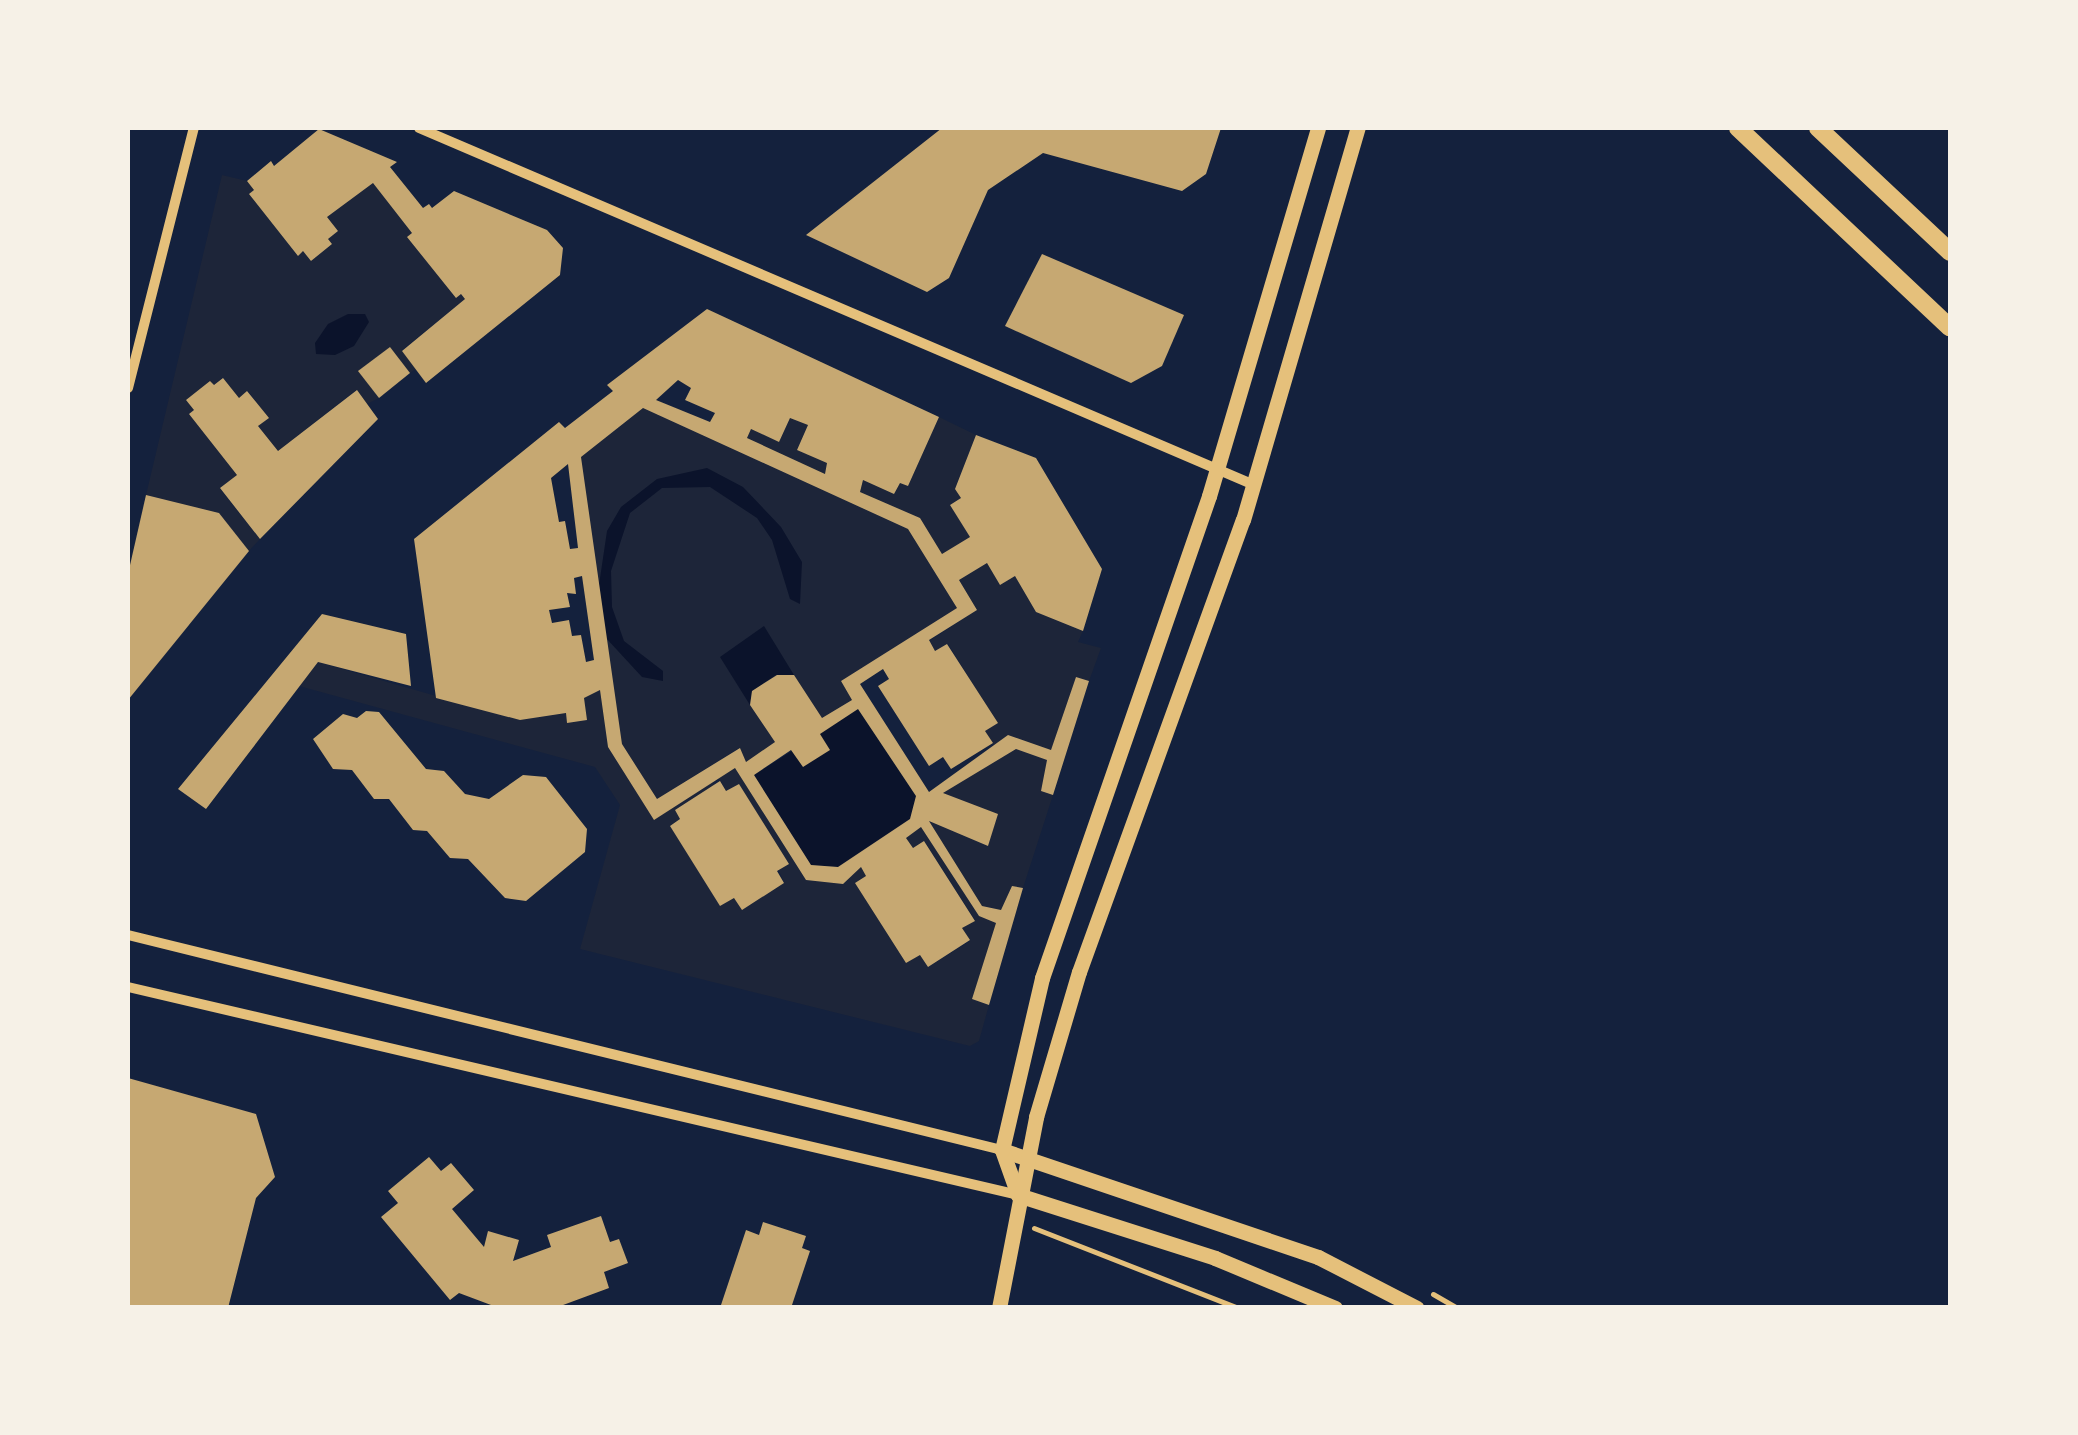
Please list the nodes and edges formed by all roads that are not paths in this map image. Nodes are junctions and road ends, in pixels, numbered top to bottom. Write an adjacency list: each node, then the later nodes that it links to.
1 (194, 128): 9 (street)
2 (420, 128): 10 (street)
3 (1318, 128): 10 (street)
4 (1358, 128): 11 (street)
5 (1738, 128): 8 (main road)
6 (1818, 128): 7 (main road)
7 (1950, 252)
8 (1950, 328)
9 (128, 388)
10 (1216, 472): 11 (street); 14 (street)
11 (1252, 484): 15 (street)
12 (128, 935): 14 (street)
13 (128, 987): 16 (street)
14 (1002, 1150): 15 (street); 16 (street)
15 (1028, 1158): 16 (street); 19 (street)
16 (1018, 1195): 17 (street); 18 (street)
17 (999, 1308)
18 (1335, 1308)
19 (1418, 1308)

